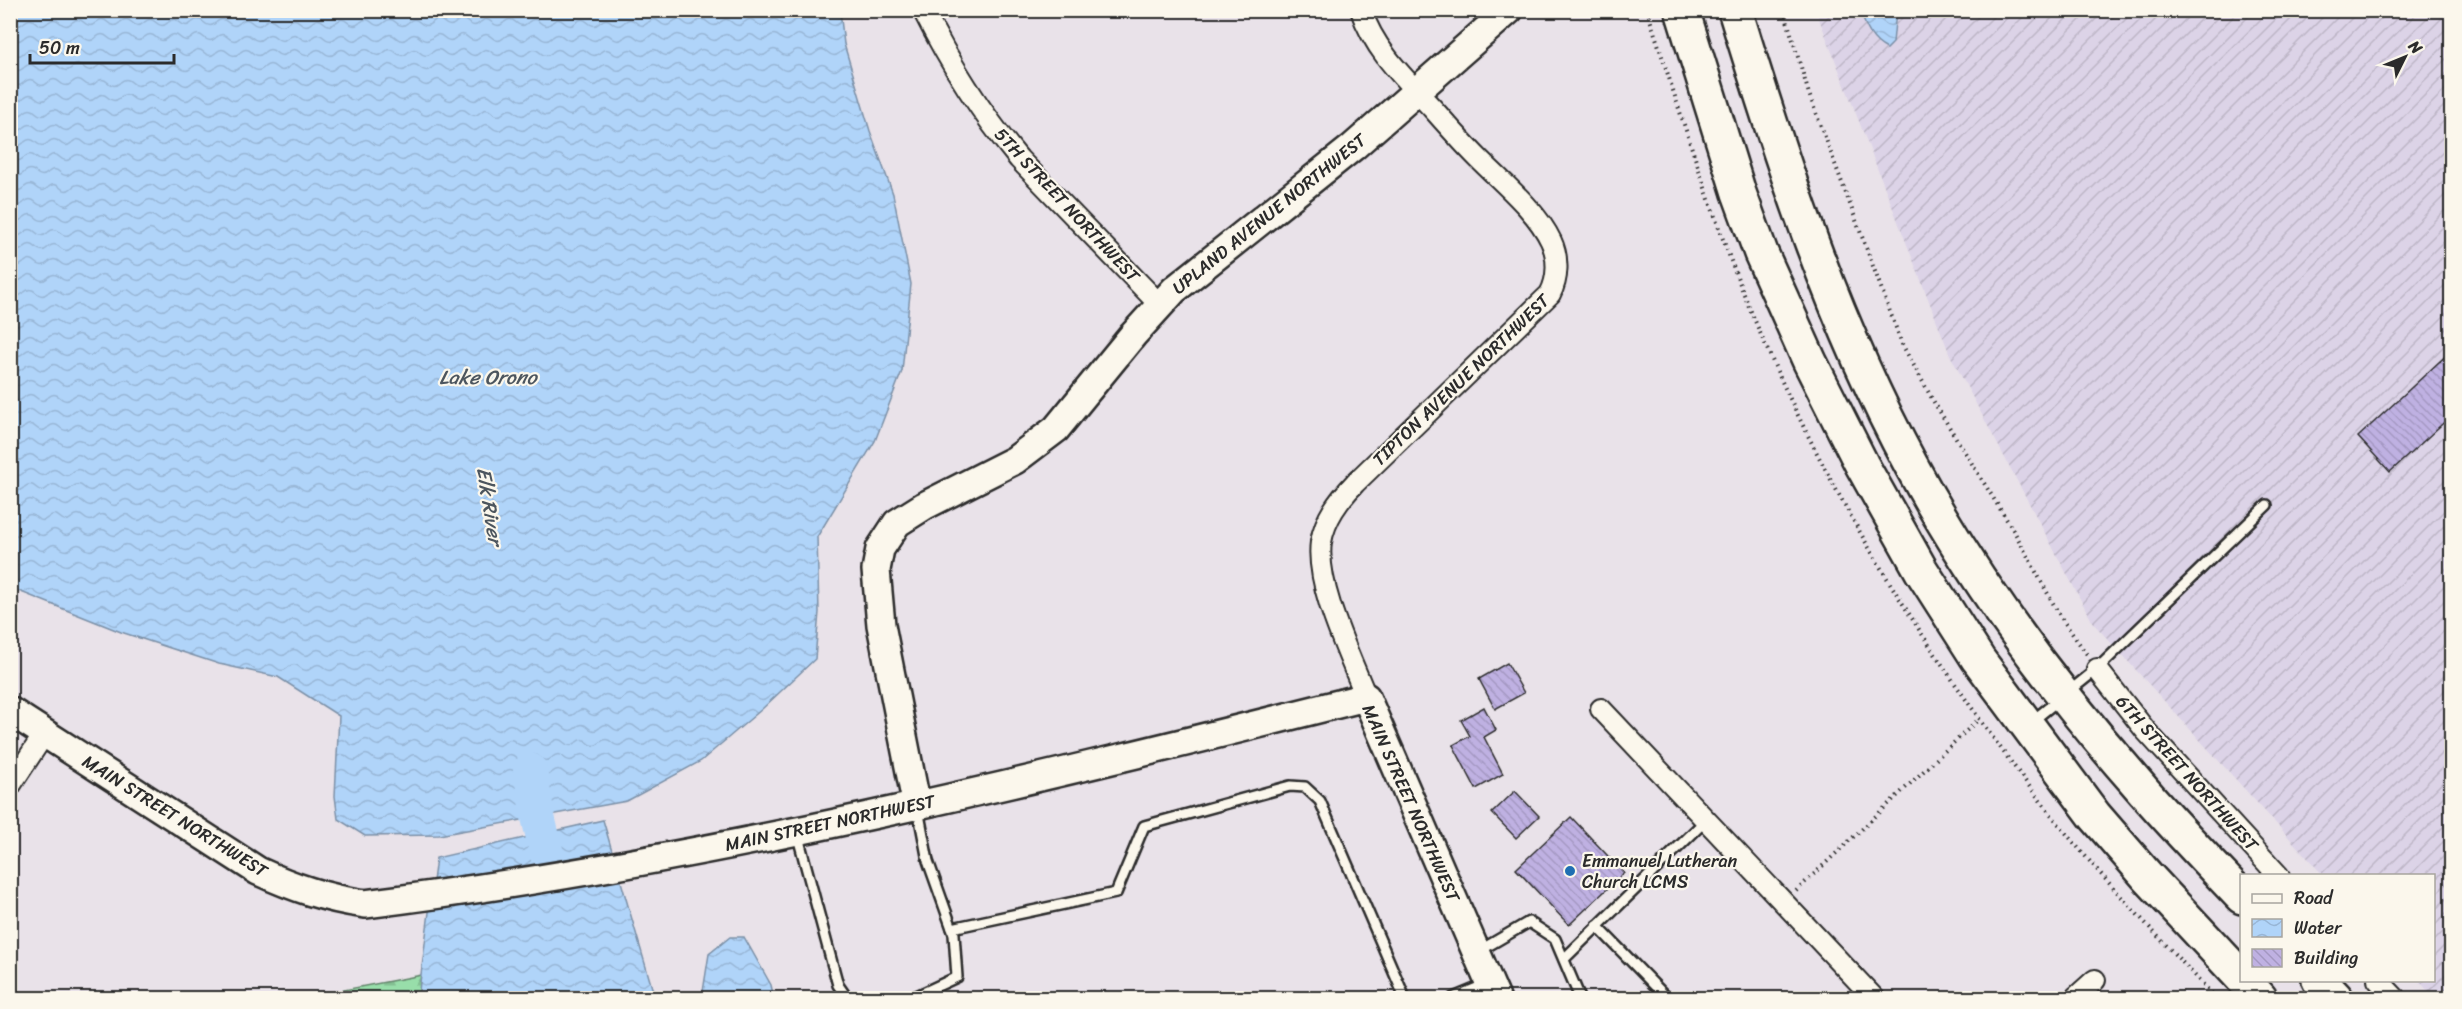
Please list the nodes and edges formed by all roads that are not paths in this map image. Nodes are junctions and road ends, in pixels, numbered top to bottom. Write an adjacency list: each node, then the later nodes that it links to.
1 (923, 10): 7 (street, 5TH STREET NORTHWEST)
2 (1361, 10): 6 (street)
3 (1682, 10): 14 (highway)
4 (1735, 10): 10 (highway)
5 (1498, 17): 6 (street, UPLAND AVENUE NORTHWEST)
6 (1417, 93): 7 (street, UPLAND AVENUE NORTHWEST); 11 (street, TIPTON AVENUE NORTHWEST)
7 (1160, 305): 17 (street, UPLAND AVENUE NORTHWEST)
8 (2267, 505): 9 (lane)
9 (2097, 669): 10 (lane); 20 (street, 6TH STREET NORTHWEST)
10 (2064, 696): 14 (lane); 21 (highway)
11 (1366, 697): 17 (street, MAIN STREET NORTHWEST); 24 (street, MAIN STREET NORTHWEST)
12 (1601, 709): 18 (street)
13 (10, 711): 15 (street, MAIN STREET NORTHWEST)
14 (2027, 726): 26 (highway)
15 (45, 733): 16 (street); 19 (street, MAIN STREET NORTHWEST)
16 (10, 786)
17 (917, 807): 19 (street, MAIN STREET NORTHWEST); 23 (lane)
18 (1706, 820): 22 (lane); 38 (street)
19 (796, 831): 32 (lane)
20 (2277, 874)
21 (2240, 896)
22 (1598, 926): 25 (lane); 37 (lane)
23 (952, 928): 33 (lane); 34 (lane)
24 (1477, 952): 25 (lane); 31 (street, MAIN STREET NORTHWEST)
25 (1563, 959): 36 (lane)
26 (2240, 976)
27 (2095, 980): 39 (street)
28 (2246, 982): 40 (highway)
29 (2320, 982): 41 (highway)
30 (2379, 982): 42 (street)
31 (1493, 991): 35 (lane)
32 (847, 999)
33 (912, 999)
34 (1405, 999)
35 (1454, 999)
36 (1580, 999)
37 (1667, 999)
38 (1874, 999)
39 (2075, 999)
40 (2260, 999)
41 (2336, 999)
42 (2395, 999)

